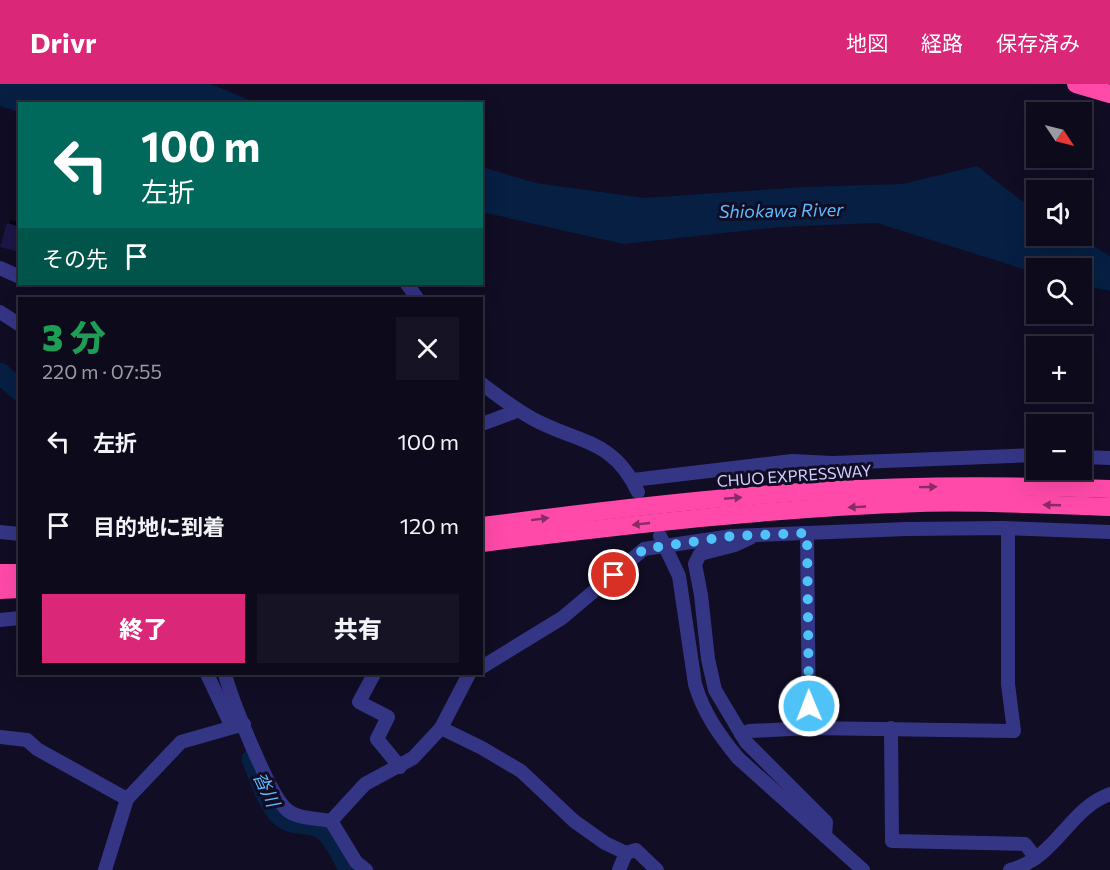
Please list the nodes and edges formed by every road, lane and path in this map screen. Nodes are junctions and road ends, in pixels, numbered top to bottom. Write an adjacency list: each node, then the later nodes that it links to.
1 (1076, 84): 2 (highway)
2 (1110, 94)
3 (0, 268): 4 (street)
4 (18, 276)
5 (0, 312): 6 (street)
6 (18, 324)
7 (483, 385): 8 (street)
8 (517, 411): 9 (street); 10 (street)
9 (483, 424)
10 (1026, 455)
11 (1092, 457): 12 (street)
12 (1110, 458)
13 (1110, 489): 15 (highway, CHUO EXPRESSWAY, one-way to 13)
14 (1110, 507): 23 (highway, one-way to 23)
15 (483, 526)
16 (1008, 529): 18 (street); 19 (street); 39 (street)
17 (0, 532): 20 (street)
18 (1110, 532)
19 (807, 533): 21 (street); 38 (street)
20 (18, 534)
21 (754, 536): 22 (street); 40 (street)
22 (664, 541): 30 (street); 46 (street)
23 (483, 543)
24 (0, 573): 25 (highway)
25 (18, 573)
26 (18, 589): 27 (highway)
27 (0, 590)
28 (18, 618): 29 (street)
29 (0, 620)
30 (483, 666)
31 (207, 675): 35 (street)
32 (373, 675): 42 (street)
33 (468, 675): 37 (street)
34 (228, 680): 35 (street); 36 (street)
35 (221, 704): 36 (street)
36 (238, 726): 44 (street); 45 (street)
37 (441, 728): 42 (street); 47 (street)
38 (809, 728): 39 (street); 40 (street)
39 (891, 728): 48 (street)
40 (741, 734): 46 (street)
41 (0, 737): 44 (street)
42 (400, 766): 45 (street)
43 (1110, 794): 48 (street)
44 (127, 799): 49 (street)
45 (330, 821): 50 (street)
46 (825, 836): 53 (street)
47 (626, 853): 51 (street); 52 (street)
48 (1036, 858): 54 (street)
49 (105, 870)
50 (366, 870)
51 (619, 870)
52 (657, 870)
53 (863, 870)
54 (1010, 870)

